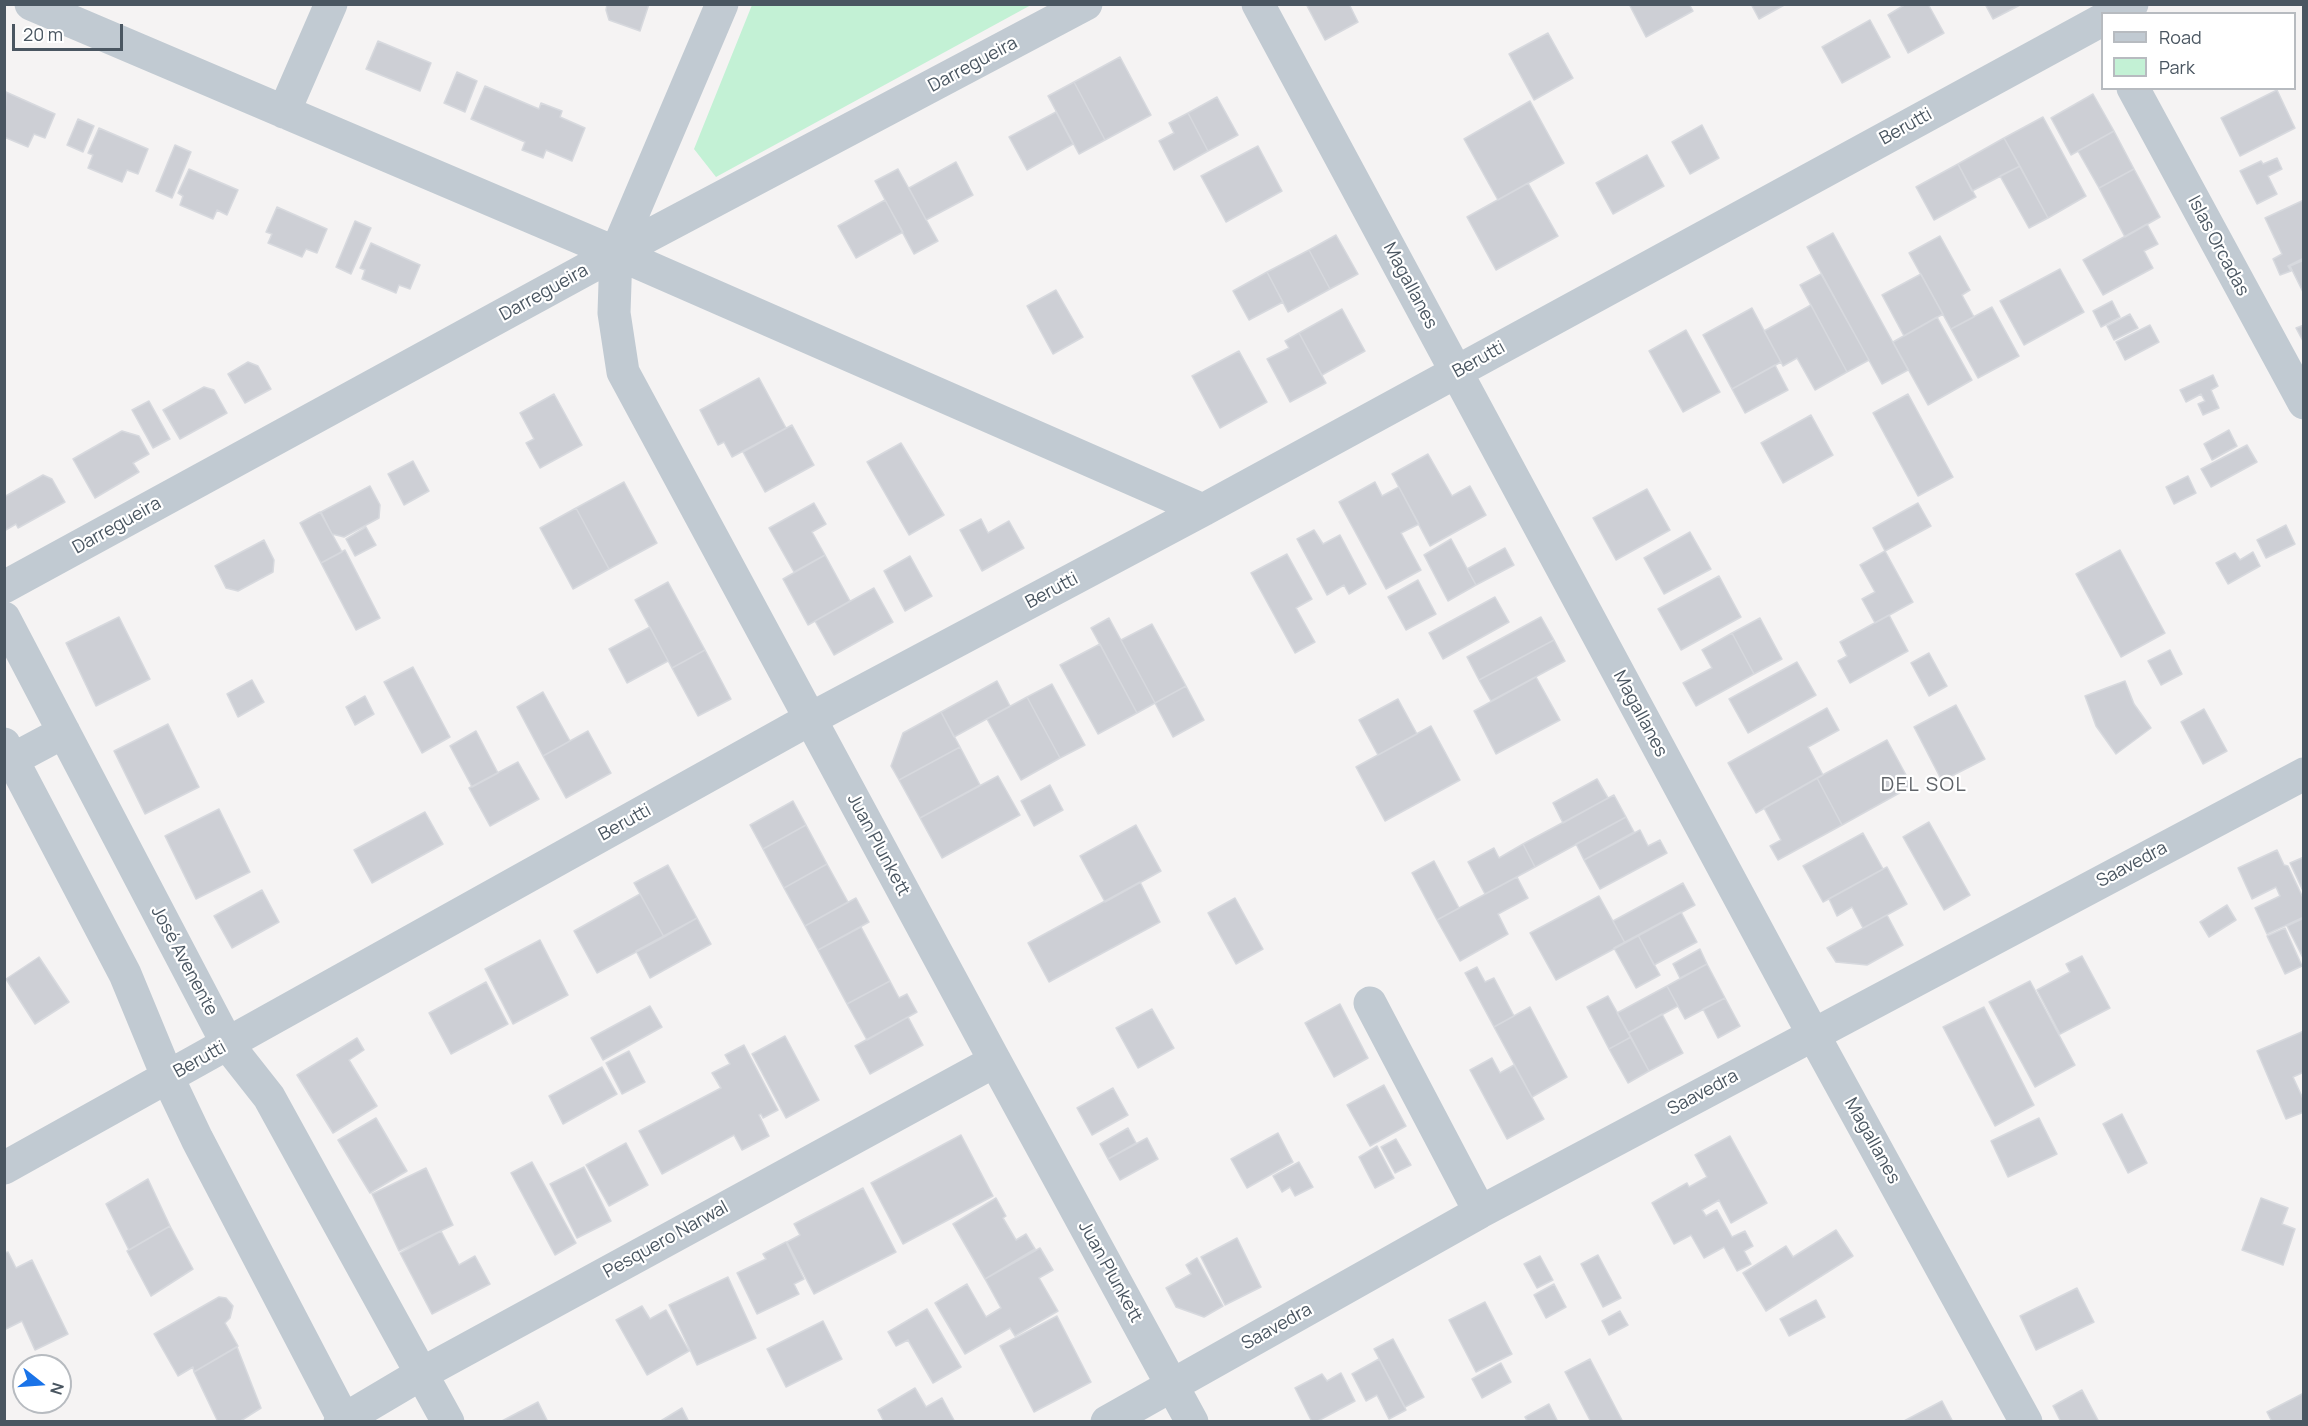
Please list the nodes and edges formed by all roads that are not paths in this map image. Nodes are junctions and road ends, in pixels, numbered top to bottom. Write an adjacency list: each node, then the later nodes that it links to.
1 (31, 4): 10 (street)
2 (331, 4): 10 (street)
3 (722, 4): 11 (street)
4 (1086, 4): 11 (street, Darregueira)
5 (1258, 4): 12 (street, Magallanes)
6 (2132, 4): 7 (street, Berutti)
7 (2115, 12)
8 (2101, 19): 12 (street, Berutti)
9 (2134, 90): 13 (street, Islas Orcadas)
10 (284, 112): 11 (street)
11 (616, 253): 14 (street); 15 (street, Darregueira); 17 (street, Juan Plunkett)
12 (1456, 372): 14 (street, Berutti); 22 (street, Magallanes)
13 (2304, 403)
14 (1203, 510): 17 (street, Berutti)
15 (4, 587)
16 (4, 618): 18 (street, José Avenente)
17 (810, 719): 23 (street, Berutti); 24 (street, Juan Plunkett)
18 (64, 732): 19 (street); 23 (street, José Avenente)
19 (7, 756): 25 (street)
20 (2304, 774): 22 (street, Saavedra)
21 (1370, 1003): 27 (street)
22 (1813, 1034): 27 (street, Saavedra); 34 (street, Magallanes)
23 (228, 1045): 25 (street, Berutti); 28 (street, José Avenente)
24 (995, 1061): 28 (street, Pesquero Narwal); 29 (street, Juan Plunkett)
25 (168, 1078): 26 (street, Berutti); 30 (street)
26 (4, 1168)
27 (1480, 1212): 29 (street, Saavedra)
28 (421, 1374): 30 (street, Pesquero Narwal); 31 (street, José Avenente)
29 (1173, 1385): 32 (street, Saavedra); 33 (street, Juan Plunkett)
30 (343, 1421)
31 (448, 1422)
32 (1107, 1422)
33 (1192, 1422)
34 (2026, 1422)

